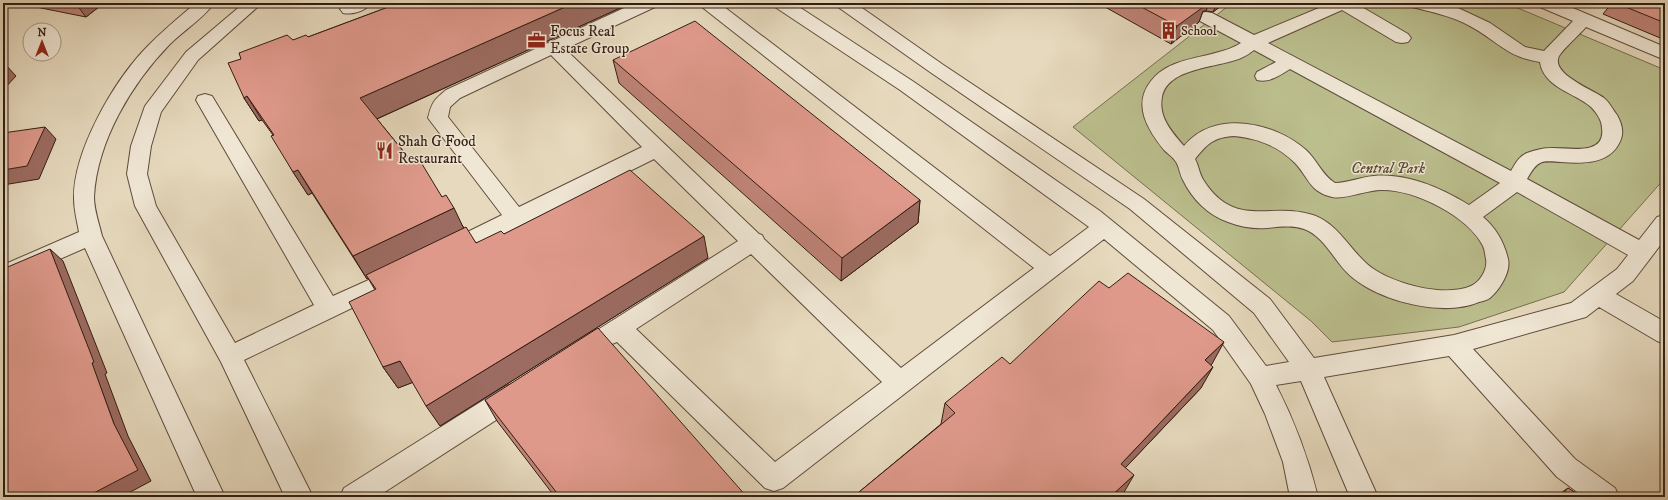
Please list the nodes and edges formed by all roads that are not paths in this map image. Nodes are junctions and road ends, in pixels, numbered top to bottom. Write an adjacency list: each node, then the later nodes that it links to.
1 (206, 3): 29 (street)
2 (254, 3): 40 (street)
3 (649, 3): 14 (street)
4 (708, 3): 32 (street)
5 (781, 3): 20 (street)
6 (844, 3): 18 (street)
7 (1418, 3): 16 (street)
8 (1546, 3): 11 (street)
9 (1345, 4): 12 (street); 13 (street)
10 (1206, 17): 13 (street)
11 (1584, 19): 15 (street); 16 (street)
12 (1402, 38)
13 (1254, 43): 17 (street); 23 (street)
14 (553, 47): 22 (street); 26 (street)
15 (1665, 54)
16 (1549, 57): 24 (street)
17 (1290, 62): 19 (street); 24 (street)
18 (936, 68): 20 (street); 41 (street)
19 (1264, 76)
20 (907, 86): 28 (street)
21 (204, 100): 35 (street)
22 (656, 149): 26 (street); 30 (street)
23 (1185, 159): 25 (street); 25 (street)
24 (1514, 182): 25 (street); 31 (street)
25 (1468, 216)
26 (516, 218): 35 (street)
27 (1665, 223): 31 (street)
28 (1104, 227): 32 (street); 42 (street)
29 (91, 236): 33 (street); 45 (street)
30 (754, 241): 36 (street); 43 (street)
31 (1642, 252): 34 (street)
32 (1050, 268): 43 (street)
33 (3, 275)
34 (1597, 295): 37 (street); 38 (street)
35 (329, 310): 40 (street)
36 (618, 328): 39 (street); 43 (street)
37 (1665, 334)
38 (1454, 345): 41 (street); 50 (street)
39 (585, 349)
40 (230, 356): 46 (street)
41 (1308, 368): 42 (street); 49 (street)
42 (1260, 377): 48 (street)
43 (900, 382)
44 (532, 383): 47 (street)
45 (211, 497)
46 (299, 497)
47 (354, 497)
48 (1304, 497)
49 (1364, 497)
50 (1605, 497)

